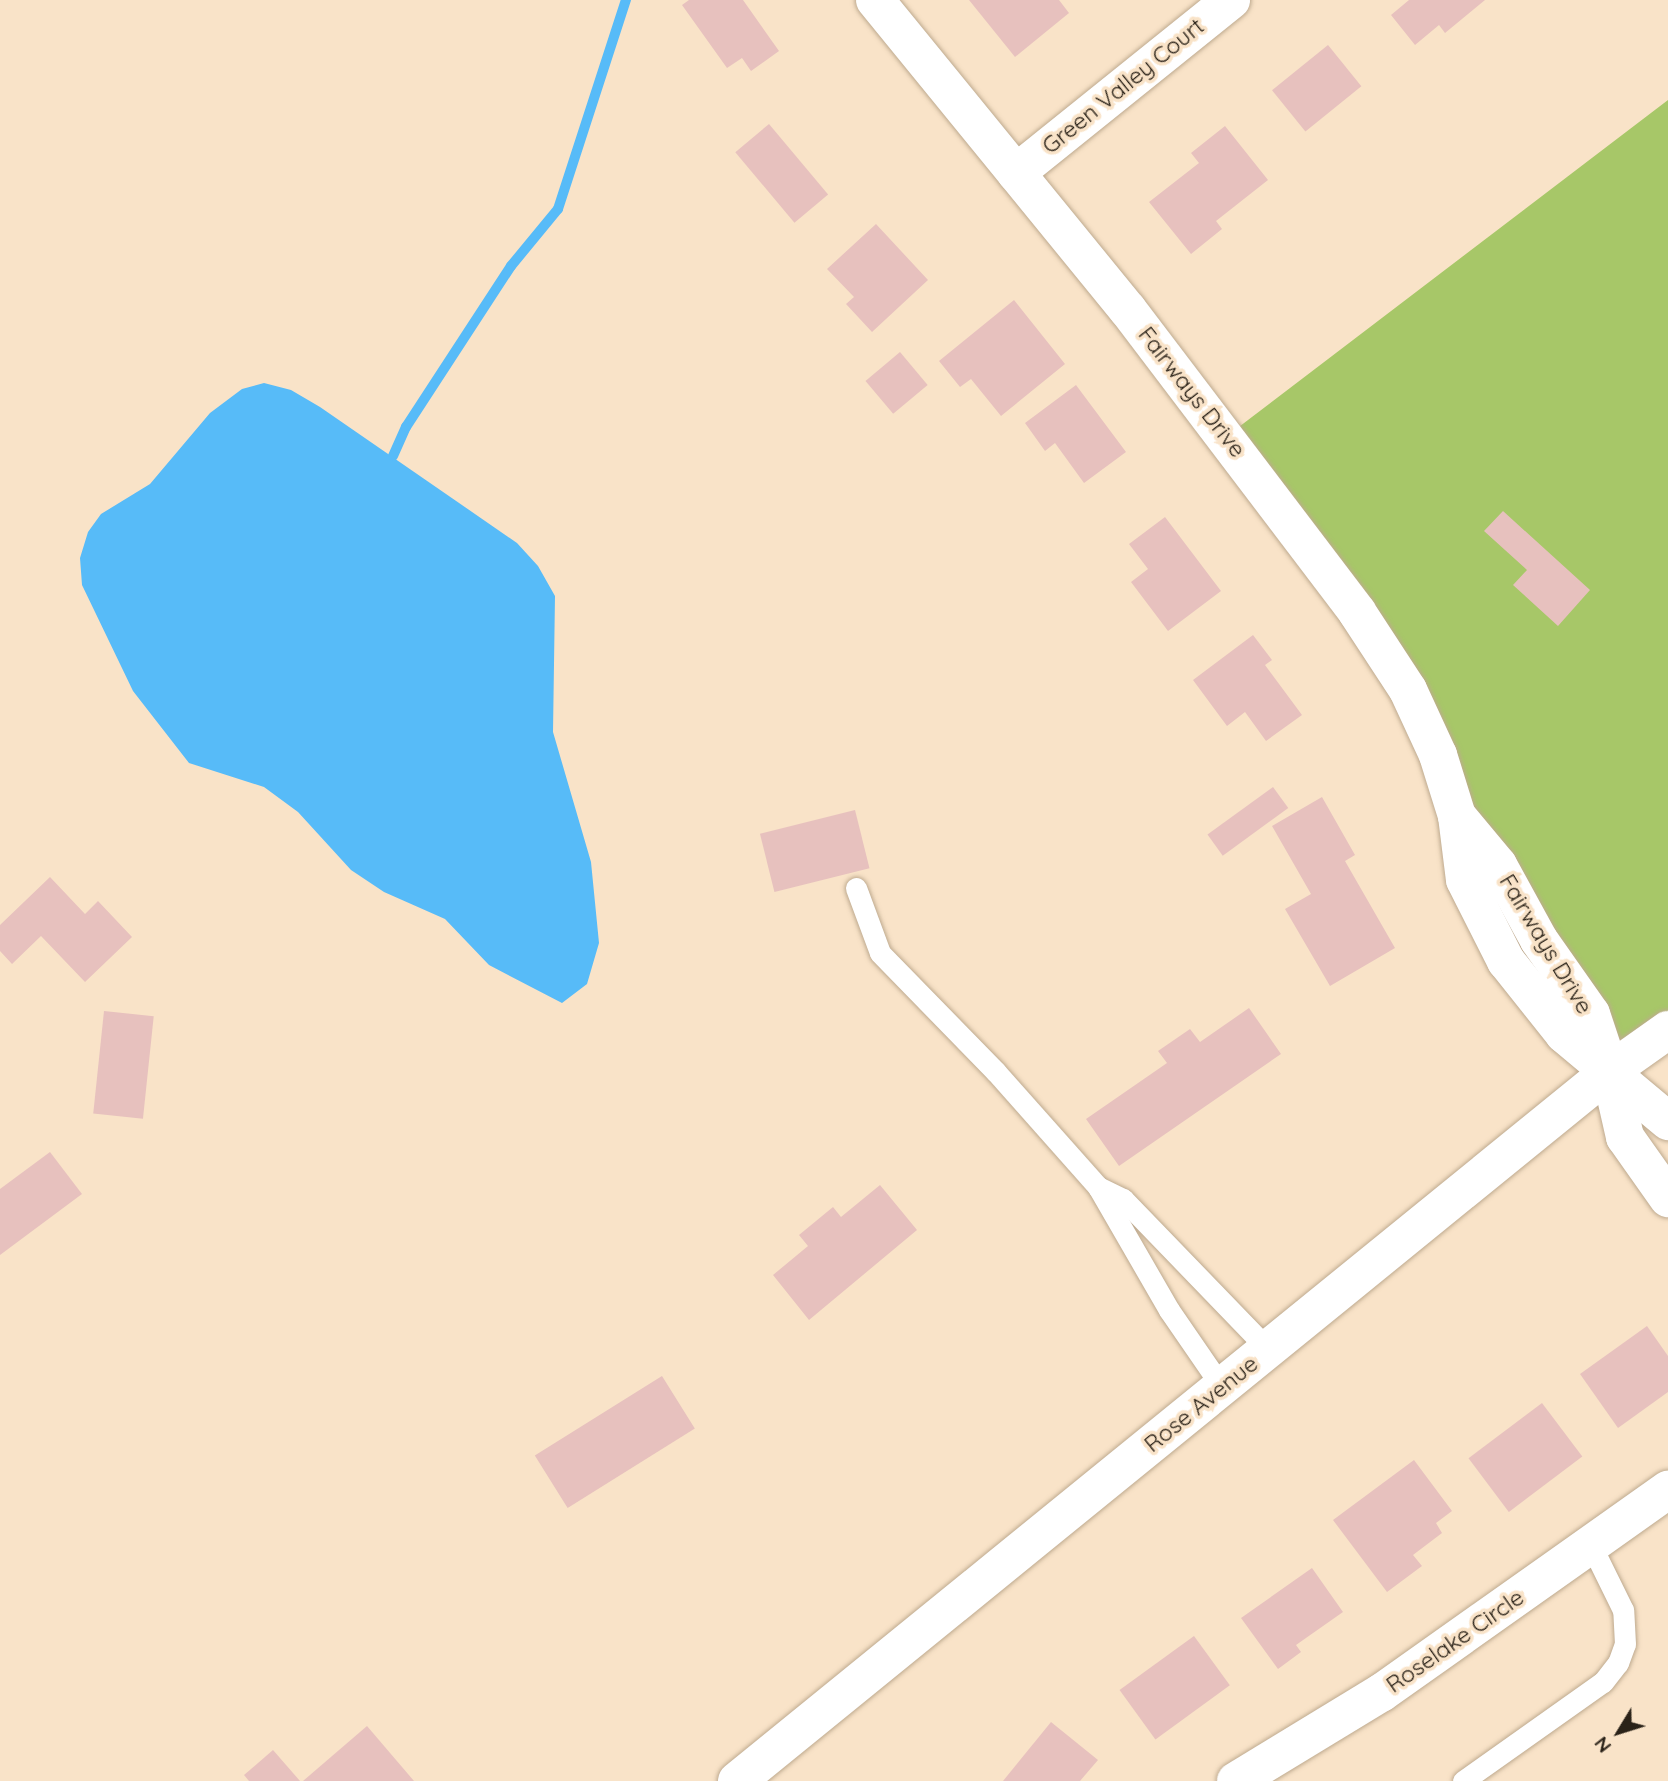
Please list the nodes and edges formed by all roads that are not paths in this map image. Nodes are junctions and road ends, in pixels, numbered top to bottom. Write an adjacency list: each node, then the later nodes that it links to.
1 (875, 0): 3 (street, Fairways Drive)
2 (1231, 0): 3 (street, Green Valley Court)
3 (1016, 173): 6 (street, Fairways Drive)
4 (856, 888): 8 (lane)
5 (1668, 1030): 6 (street, Rose Avenue)
6 (1610, 1071): 7 (street); 9 (street); 10 (street, Rose Avenue)
7 (1668, 1121)
8 (1098, 1187): 10 (lane); 11 (lane)
9 (1668, 1198)
10 (1268, 1349): 11 (street, Rose Avenue)
11 (1222, 1387): 14 (street, Rose Avenue)
12 (1668, 1490): 13 (street, Roselake Circle)
13 (1591, 1545): 15 (street, Roselake Circle); 16 (lane)
14 (737, 1781)
15 (1236, 1781)
16 (1463, 1781)

